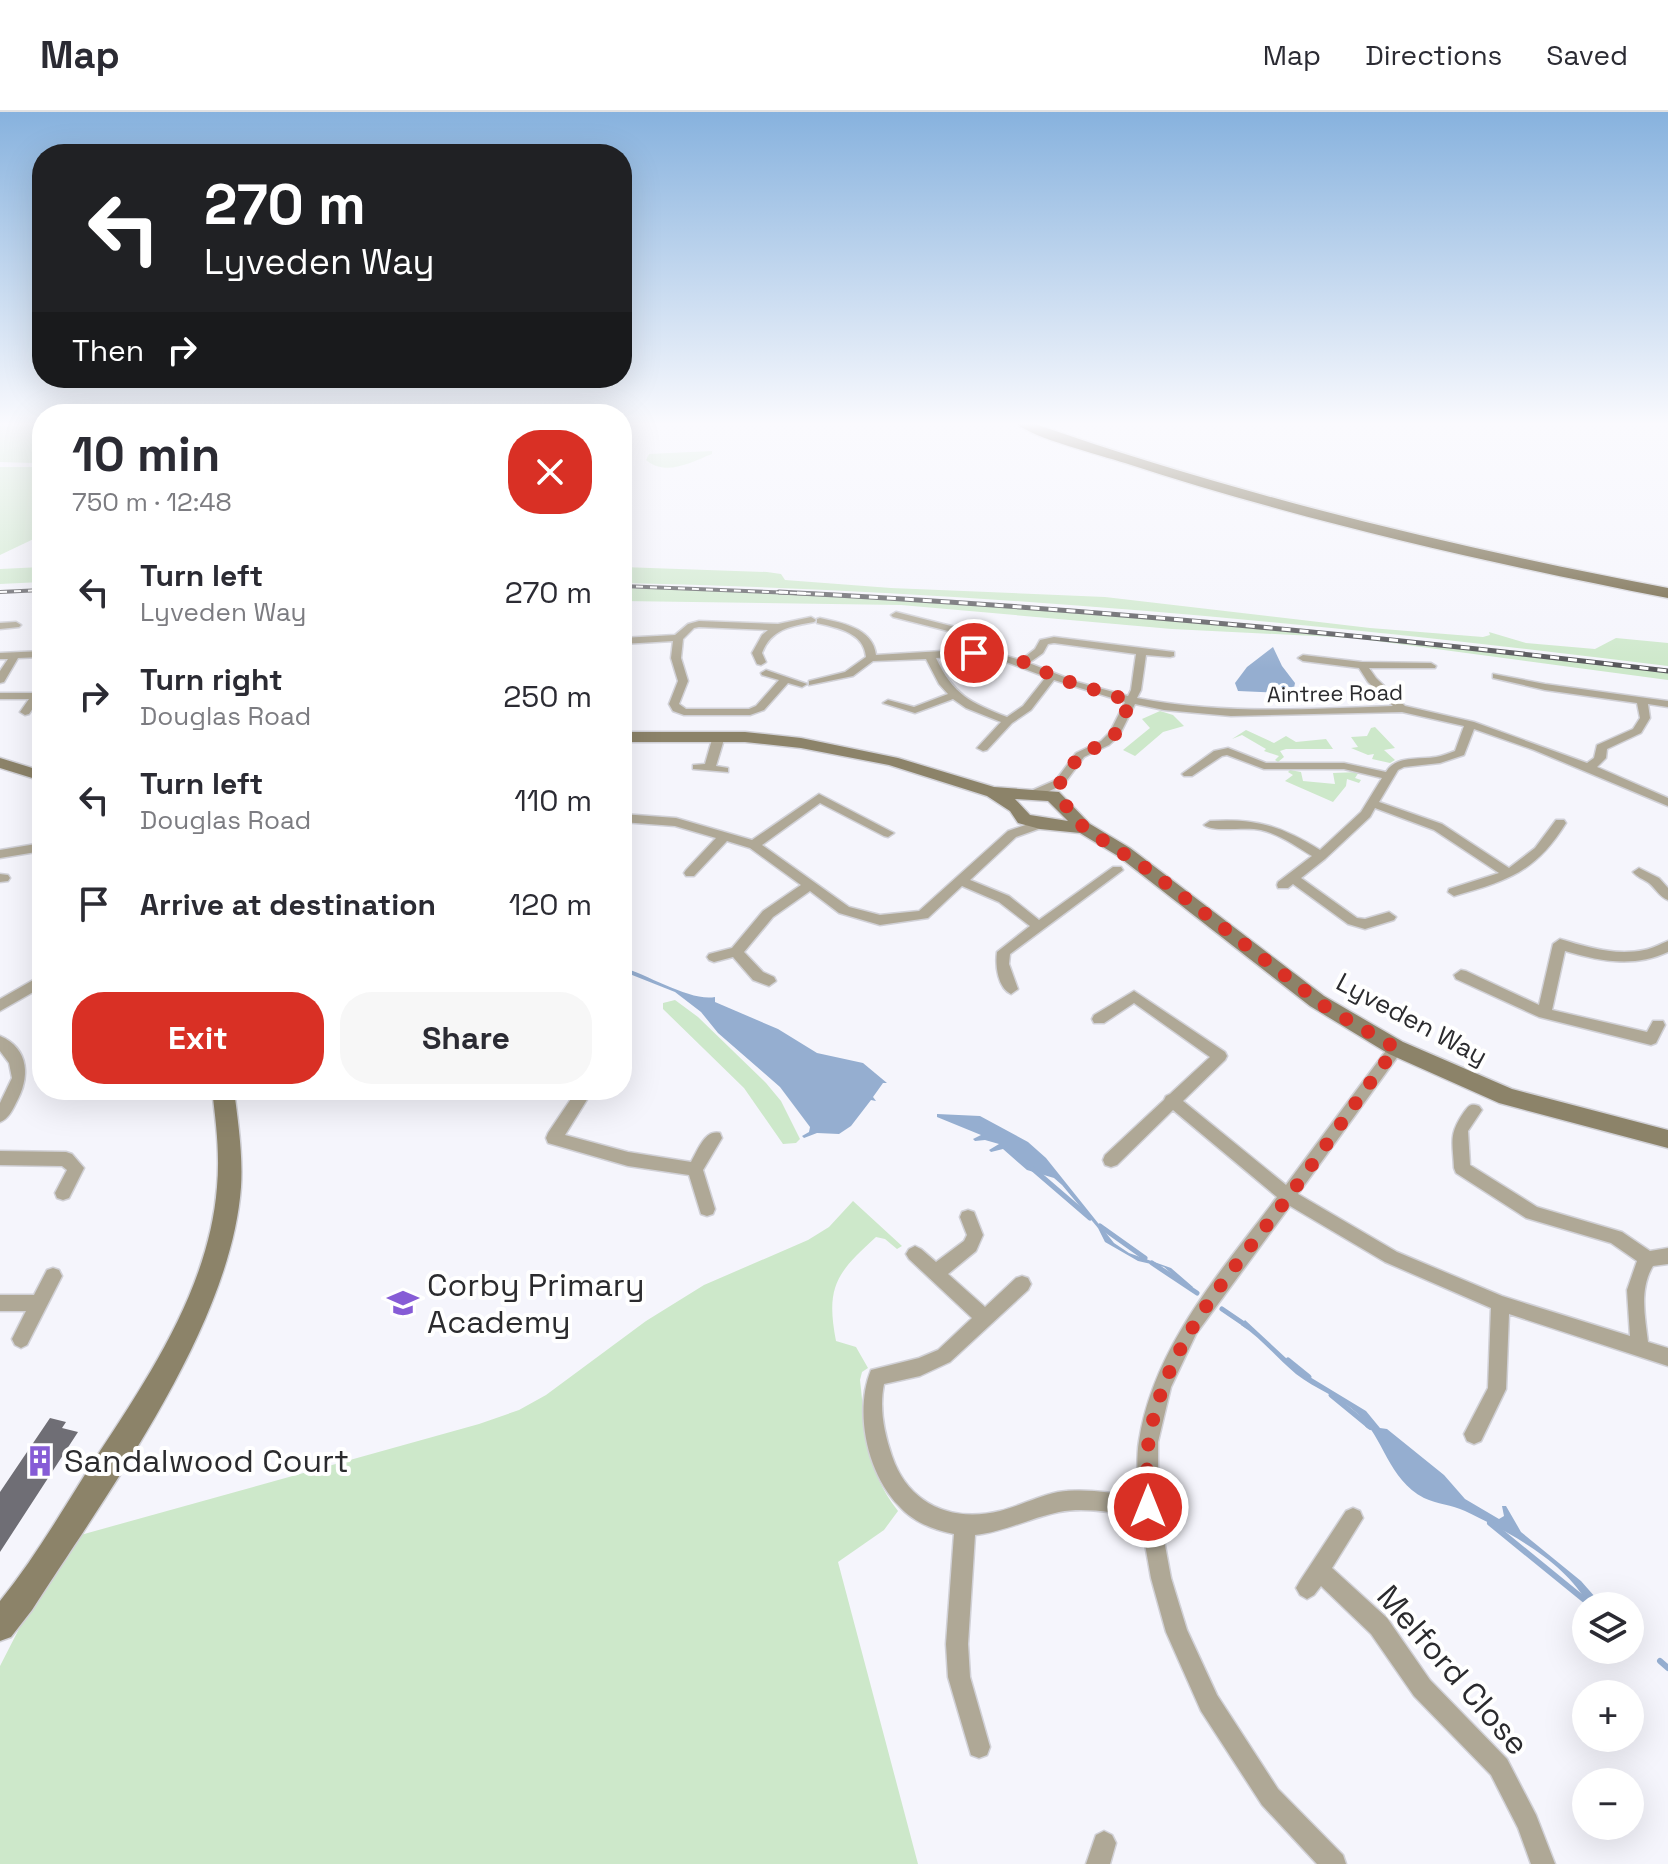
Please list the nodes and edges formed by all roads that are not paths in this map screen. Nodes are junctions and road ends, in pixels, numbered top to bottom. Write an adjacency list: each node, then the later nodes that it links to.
1 (1286, 506): 4 (highway)
2 (1306, 506): 3 (highway)
3 (1668, 587)
4 (1668, 593)
5 (896, 615): 13 (street)
6 (16, 625): 7 (street)
7 (0, 626)
8 (778, 627): 9 (street); 17 (street); 21 (street)
9 (678, 638): 10 (street); 28 (street)
10 (632, 640)
11 (1141, 652): 14 (street); 19 (street); 33 (street)
12 (32, 654): 15 (street)
13 (966, 654): 19 (street); 20 (street)
14 (1170, 654)
15 (15, 655): 16 (street); 27 (street)
16 (0, 656)
17 (871, 658): 20 (street); 28 (street)
18 (1303, 658): 22 (street)
19 (1027, 659): 25 (street, Aintree Road)
20 (932, 661): 31 (street)
21 (761, 662)
22 (1362, 665): 23 (street); 37 (street)
23 (1431, 666)
24 (766, 673): 28 (street)
25 (1052, 676): 33 (street, Aintree Road); 39 (street)
26 (1497, 676): 32 (street)
27 (0, 680)
28 (784, 681)
29 (0, 696): 30 (street)
30 (32, 696)
31 (953, 696): 34 (street); 39 (street)
32 (1642, 700): 36 (street); 45 (street)
33 (1131, 701): 37 (street, Aintree Road); 50 (street)
34 (888, 703)
35 (32, 704): 38 (street)
36 (1668, 704)
37 (1402, 709): 40 (street, Aintree Road)
38 (25, 712)
39 (1008, 721): 43 (street)
40 (1470, 724): 45 (street, Aintree Road); 49 (street)
41 (719, 736): 42 (street, Lyveden Way); 46 (street); 51 (street, Lyveden Way)
42 (632, 737)
43 (983, 748)
44 (0, 763): 47 (street)
45 (1587, 768): 53 (street, Aintree Road)
46 (724, 770)
47 (32, 773)
48 (1188, 774): 49 (street)
49 (1388, 776): 54 (street)
50 (1060, 782): 52 (street); 55 (street)
51 (993, 792): 52 (street, Lyveden Way); 56 (street, Lyveden Way)
52 (1033, 793): 55 (street, Lyveden Way); 56 (street)
53 (1668, 802)
54 (1372, 803): 68 (street); 72 (street)
55 (1064, 806): 60 (street); 61 (street, Lyveden Way)
56 (1017, 810): 60 (street, Lyveden Way); 63 (street)
57 (632, 819): 64 (street)
58 (1196, 820): 68 (street)
59 (1560, 823): 72 (street)
60 (1045, 824): 61 (street, Lyveden Way); 63 (street)
61 (1084, 828): 93 (street, Lyveden Way)
62 (888, 833): 65 (street)
63 (1012, 834): 74 (street)
64 (726, 835): 65 (street); 71 (street)
65 (754, 845): 76 (street)
66 (32, 849): 67 (street)
67 (0, 854)
68 (1321, 856): 79 (street)
69 (1117, 870): 80 (street)
70 (1639, 872): 75 (street)
71 (690, 873)
72 (1508, 873): 77 (street)
73 (1668, 875): 75 (street)
74 (961, 881): 76 (street); 80 (street)
75 (1654, 881): 78 (street)
76 (810, 885): 82 (street)
77 (1454, 892)
78 (1668, 896)
79 (1389, 917)
80 (1040, 927): 87 (street)
81 (1668, 946): 89 (street)
82 (736, 952): 83 (street); 85 (street)
83 (714, 957)
84 (1461, 975): 89 (street)
85 (769, 981)
86 (32, 986): 88 (street)
87 (1011, 989)
88 (0, 1006)
89 (1544, 1013): 91 (street)
90 (1099, 1019): 96 (street)
91 (1658, 1025)
92 (0, 1042): 98 (street)
93 (1396, 1048): 100 (street, Lyveden Way); 105 (street)
94 (225, 1100): 125 (street)
95 (579, 1100): 103 (street)
96 (1171, 1100): 102 (street); 105 (street)
97 (1474, 1110): 110 (street)
98 (0, 1116)
99 (714, 1138): 103 (street)
100 (1668, 1139)
101 (0, 1158): 104 (street)
102 (1111, 1160)
103 (695, 1169): 106 (street)
104 (63, 1193)
105 (1289, 1197): 116 (street); 122 (street)
106 (707, 1209)
107 (968, 1217): 111 (street)
108 (915, 1254): 111 (street)
109 (1668, 1256): 110 (street)
110 (1648, 1259): 119 (street)
111 (936, 1273): 117 (street)
112 (53, 1276): 115 (street)
113 (1022, 1284): 117 (street)
114 (0, 1303): 115 (street)
115 (39, 1303): 118 (street)
116 (1500, 1303): 119 (street); 121 (street)
117 (985, 1319): 124 (street)
118 (21, 1339)
119 (1640, 1348): 120 (street)
120 (1668, 1357)
121 (1474, 1434)
122 (1148, 1507): 124 (street); 127 (street)
123 (1353, 1518): 128 (street, Melford Close)
124 (965, 1527): 126 (street)
125 (0, 1626)
126 (979, 1747)
127 (1334, 1864)
128 (1543, 1864)

